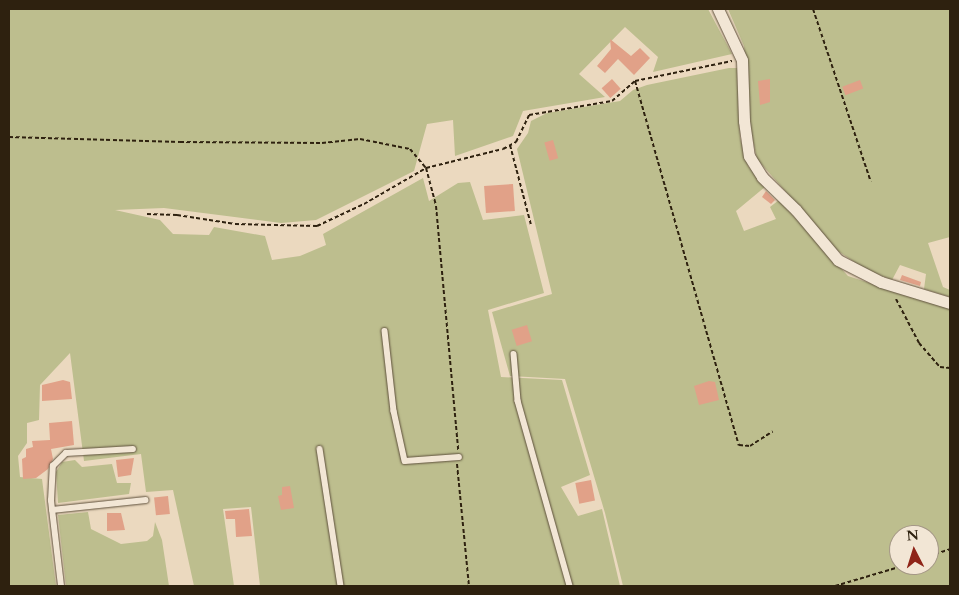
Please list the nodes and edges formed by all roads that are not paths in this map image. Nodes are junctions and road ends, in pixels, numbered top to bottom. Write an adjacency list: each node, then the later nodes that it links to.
1 (718, 9): 2 (street)
2 (950, 303)
3 (385, 331): 7 (lane)
4 (514, 354): 12 (lane)
5 (133, 449): 9 (lane)
6 (320, 449): 11 (lane)
7 (458, 457)
8 (145, 500): 9 (lane)
9 (52, 510): 10 (lane)
10 (60, 586)
11 (341, 586)
12 (570, 586)

